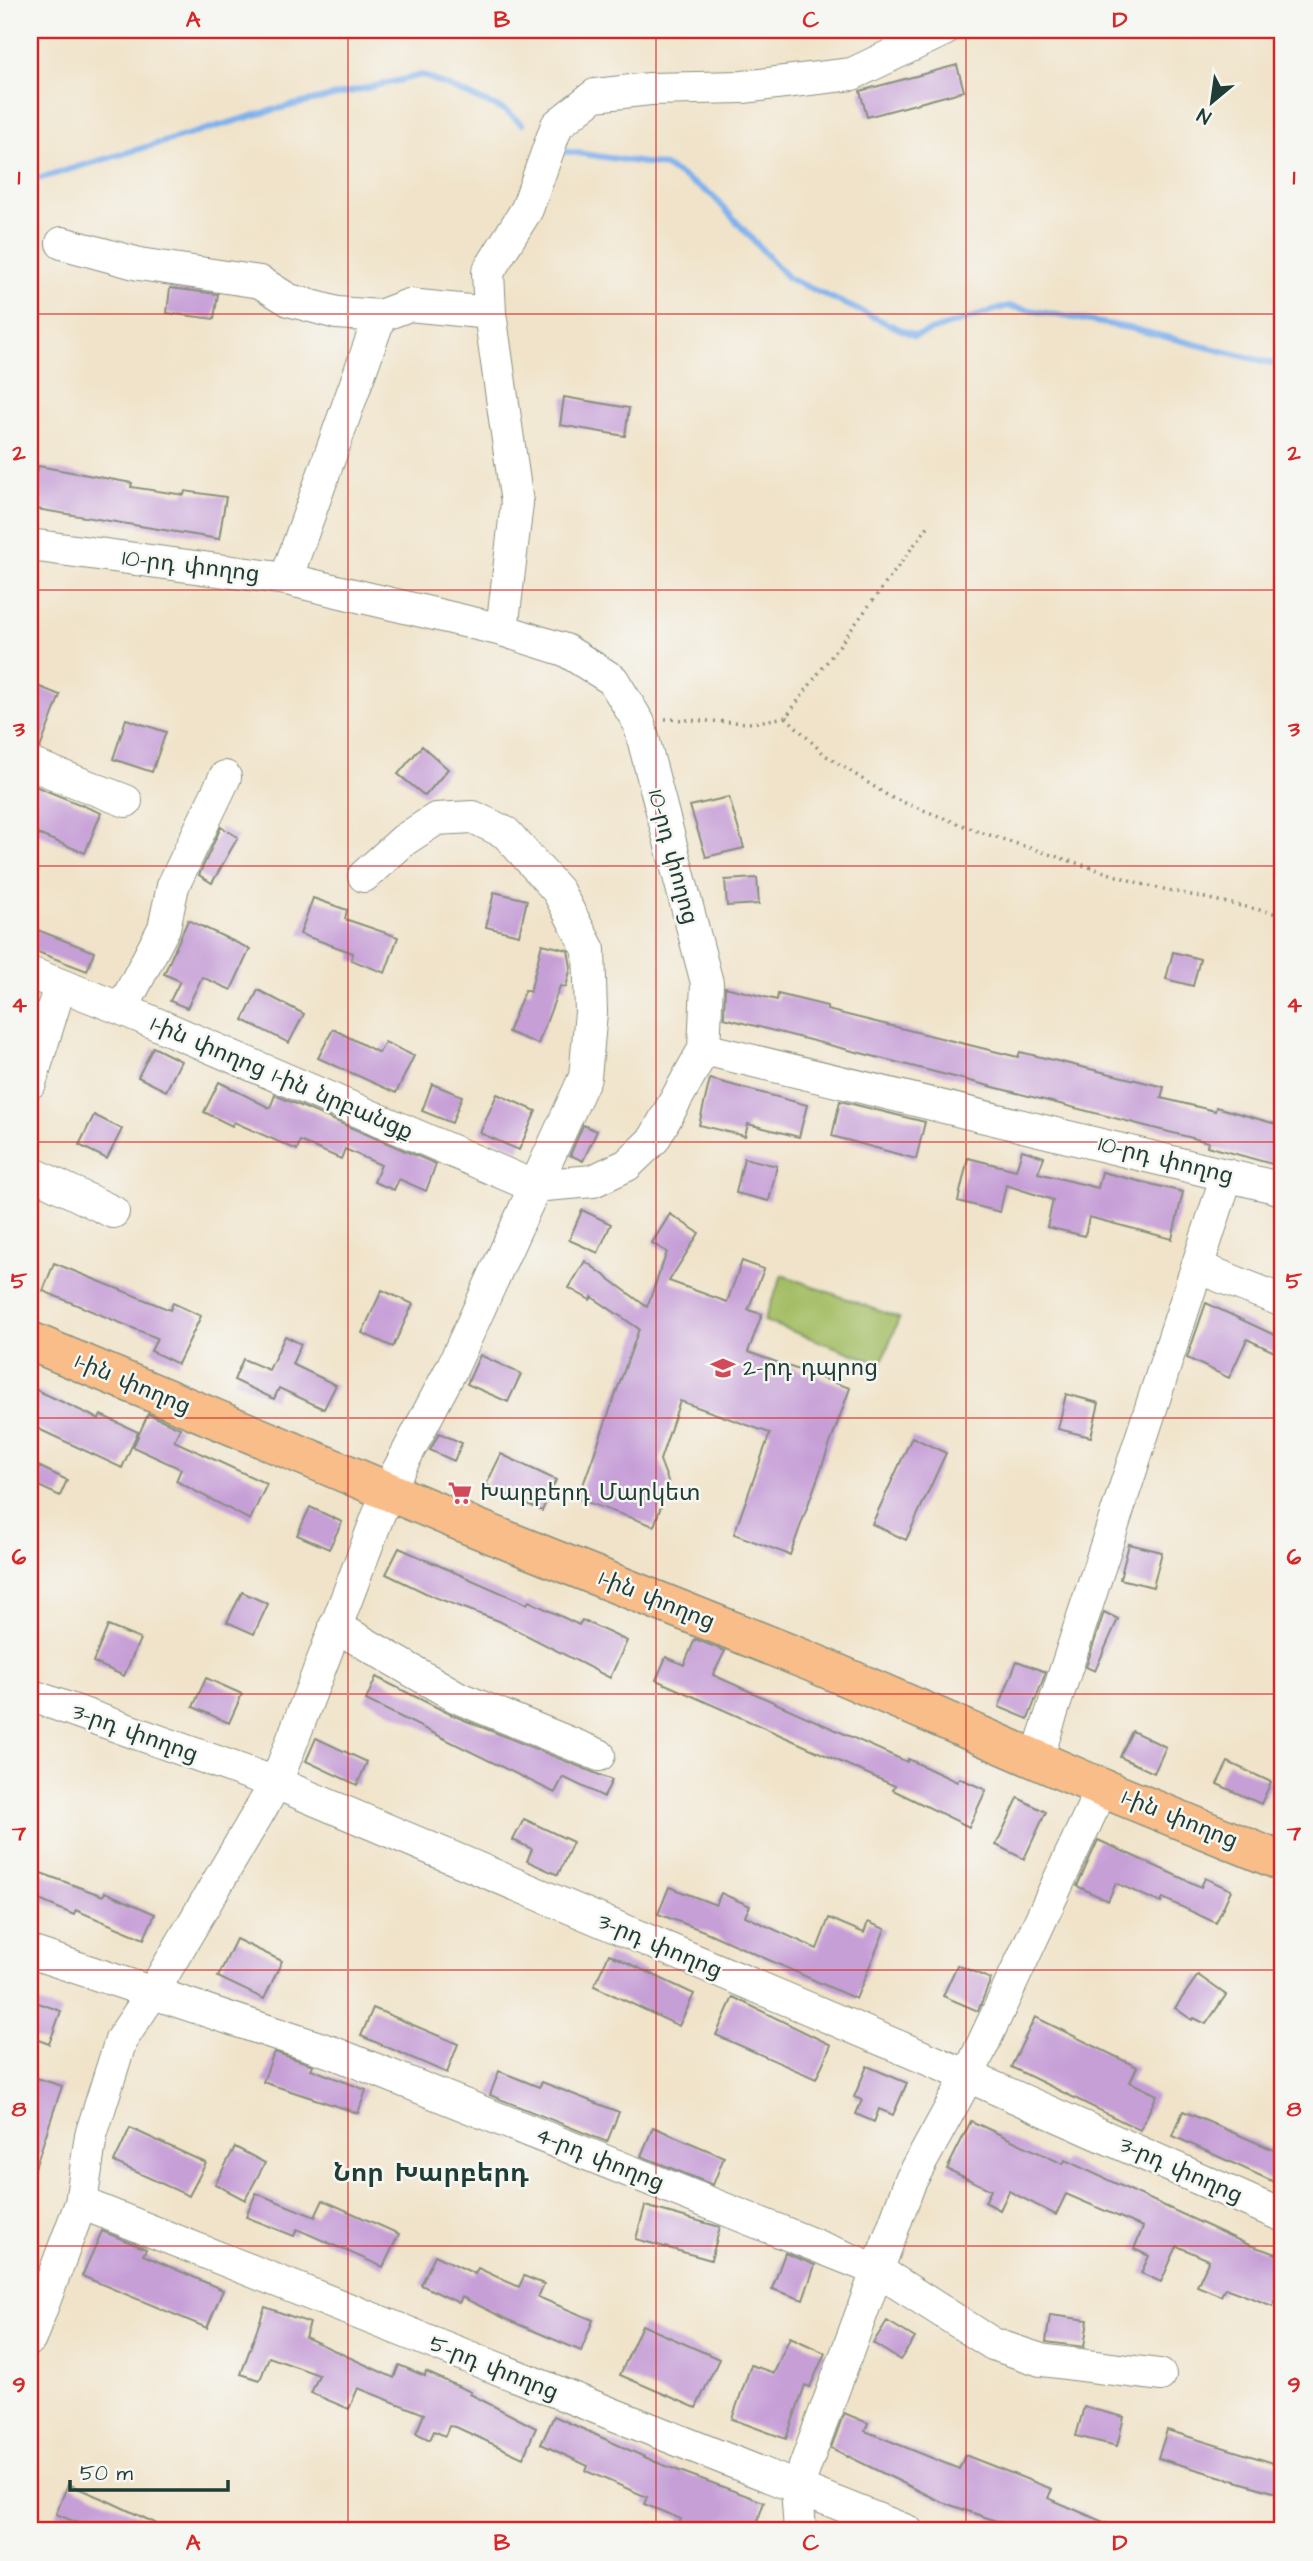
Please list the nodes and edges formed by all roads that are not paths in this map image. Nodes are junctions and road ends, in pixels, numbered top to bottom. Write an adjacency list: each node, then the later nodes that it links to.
1 (944, 30): 3 (street)
2 (62, 243): 4 (street)
3 (490, 313): 4 (street); 7 (street)
4 (380, 316): 6 (street)
5 (30, 545): 6 (street, 10-րդ փողոց)
6 (286, 579): 7 (street, 10-րդ փողոց)
7 (502, 630): 15 (street, 10-րդ փողոց)
8 (30, 764): 10 (street)
9 (225, 777): 14 (street)
10 (125, 802)
11 (364, 876): 19 (street)
12 (30, 973): 13 (street, 1-ին փողոց 1-ին նրբանցք)
13 (60, 986): 14 (street, 1-ին փողոց 1-ին նրբանցք); 16 (street)
14 (122, 1009): 19 (street, 1-ին փողոց 1-ին նրբանցք)
15 (704, 1049): 18 (street, 10-րդ փողոց); 19 (street)
16 (30, 1083)
17 (30, 1172): 21 (street)
18 (1227, 1175): 20 (street, 10-րդ փողոց); 22 (street)
19 (533, 1186): 25 (street)
20 (1283, 1189)
21 (113, 1212)
22 (1198, 1267): 23 (street); 29 (street)
23 (1283, 1301)
24 (30, 1341): 25 (main road, 1-ին փողոց)
25 (388, 1490): 26 (street); 29 (main road, 1-ին փողոց)
26 (335, 1626): 28 (street); 30 (street)
27 (30, 1695): 30 (street, 3-րդ փողոց)
28 (599, 1755)
29 (1037, 1758): 31 (main road, 1-ին փողոց)
30 (276, 1783): 34 (street); 35 (street, 3-րդ փողոց)
31 (1102, 1788): 32 (main road, 1-ին փողոց); 35 (street)
32 (1283, 1861)
33 (30, 1952): 34 (street, 4-րդ փողոց)
34 (153, 1992): 36 (street); 38 (street, 4-րդ փողոց)
35 (968, 2076): 37 (street, 3-րդ փողոց); 38 (street)
36 (82, 2203): 39 (street); 41 (street, 5-րդ փողոց)
37 (1283, 2216)
38 (877, 2270): 40 (street, 4-րդ փողոց); 41 (street)
39 (30, 2339)
40 (1160, 2375)
41 (797, 2488): 42 (street); 43 (street, 5-րդ փողոց)
42 (800, 2531)
43 (907, 2531)

